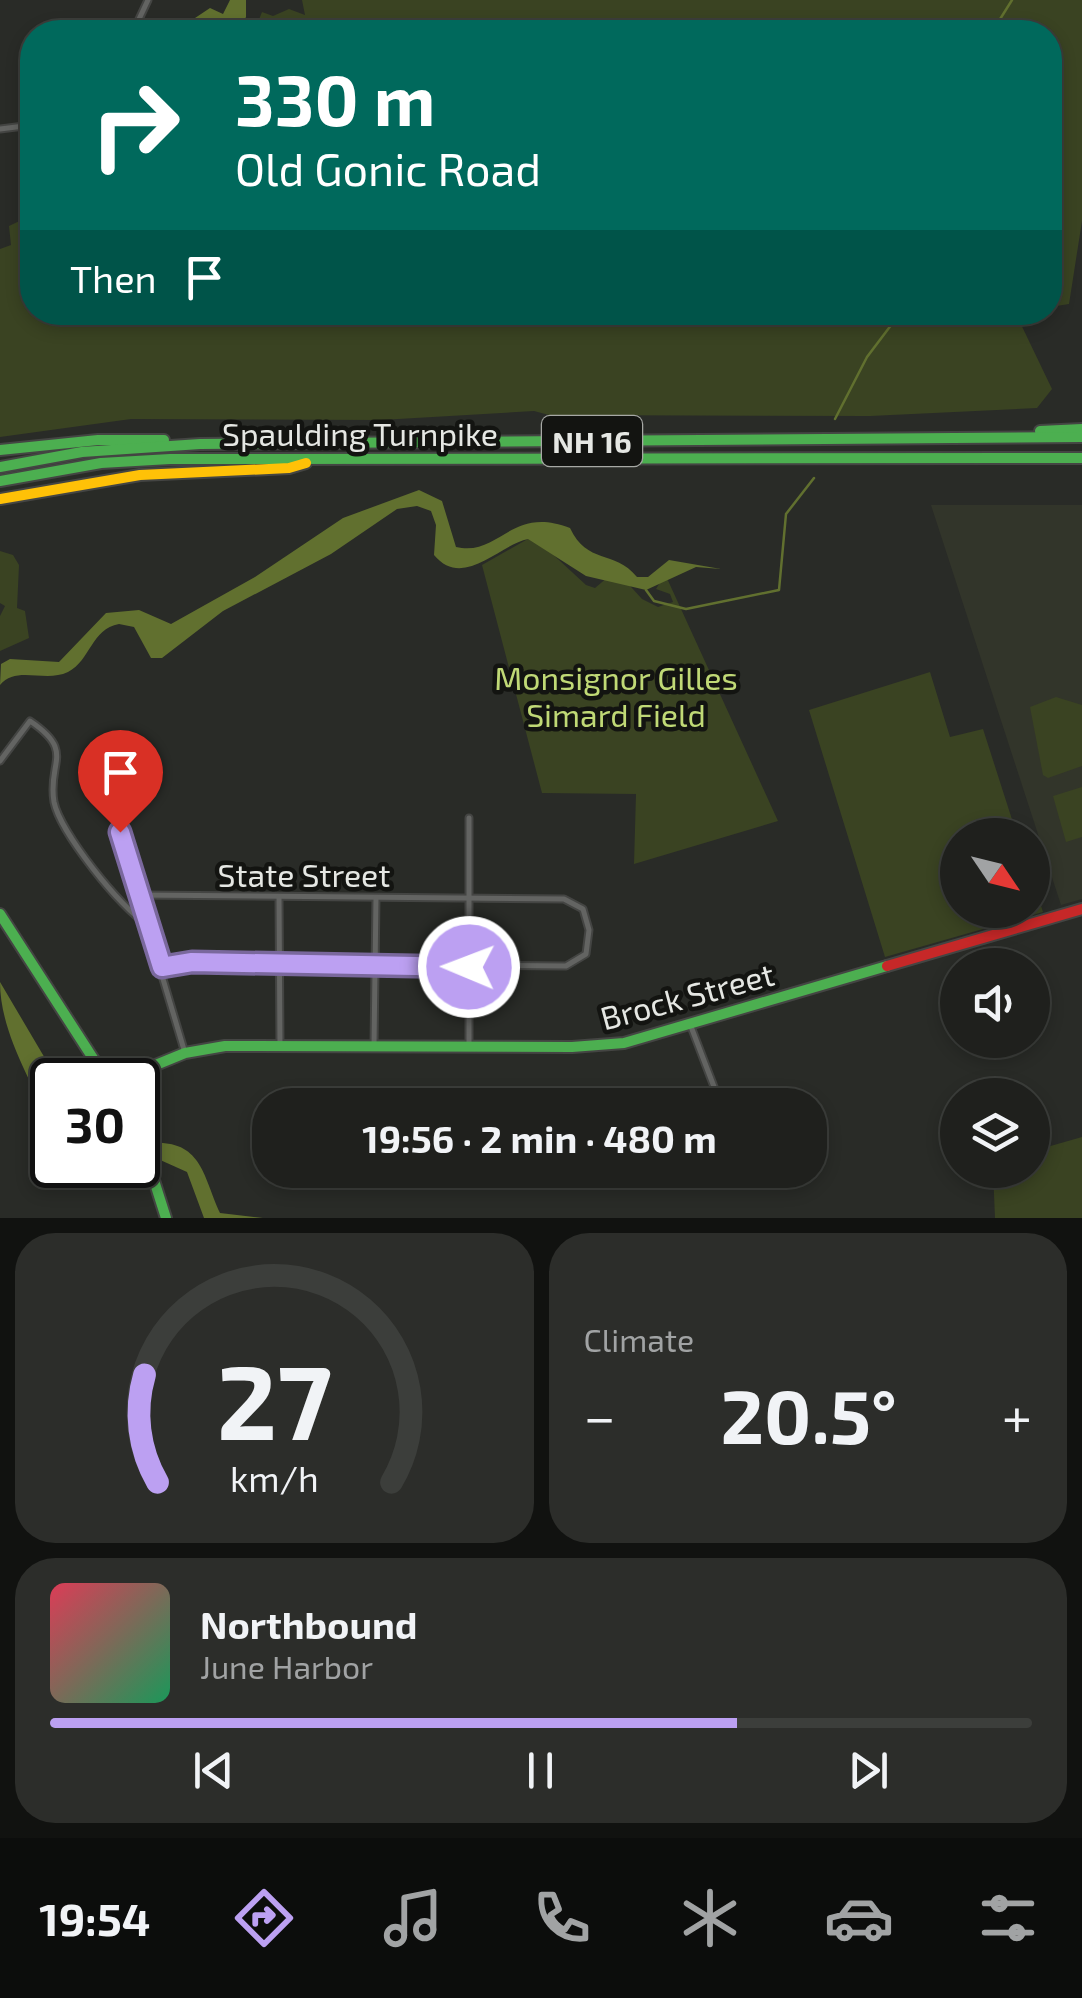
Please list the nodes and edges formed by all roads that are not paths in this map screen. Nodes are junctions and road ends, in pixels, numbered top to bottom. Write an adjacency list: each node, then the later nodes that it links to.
1 (1082, 429): 3 (main road)
2 (1082, 437): 3 (main road, Spaulding Turnpike / NH 16)
3 (984, 438): 4 (main road, Spaulding Turnpike / NH 16)
4 (200, 444): 5 (main road); 8 (main road, Spaulding Turnpike / NH 16)
5 (0, 450)
6 (1082, 458): 7 (main road, Spaulding Turnpike / NH 16)
7 (313, 460): 9 (main road, Spaulding Turnpike / NH 16); 10 (main road)
8 (0, 467)
9 (0, 482)
10 (0, 500)
11 (0, 762): 20 (street)
12 (469, 818): 17 (street)
13 (120, 832): 14 (street)
14 (138, 895): 15 (street, State Street); 20 (street)
15 (279, 897): 16 (street, State Street); 21 (street)
16 (376, 897): 17 (street, State Street); 22 (street)
17 (469, 899): 24 (street); 24 (street, State Street)
18 (1082, 908): 25 (main road, Brock Street)
19 (0, 914): 30 (main road)
20 (147, 924): 23 (street)
21 (279, 965): 22 (street); 23 (street); 26 (street)
22 (375, 965): 24 (street); 27 (street)
23 (162, 967): 29 (street)
24 (469, 967): 28 (street)
25 (690, 1024): 28 (main road, Brock Street); 32 (street)
26 (280, 1045): 27 (main road, Brock Street); 29 (main road, Brock Street)
27 (374, 1045): 28 (main road, Brock Street)
28 (468, 1046)
29 (185, 1054): 31 (main road, Brock Street)
30 (93, 1058)
31 (160, 1064)
32 (714, 1088)
33 (157, 1188): 34 (main road)
34 (166, 1218)

